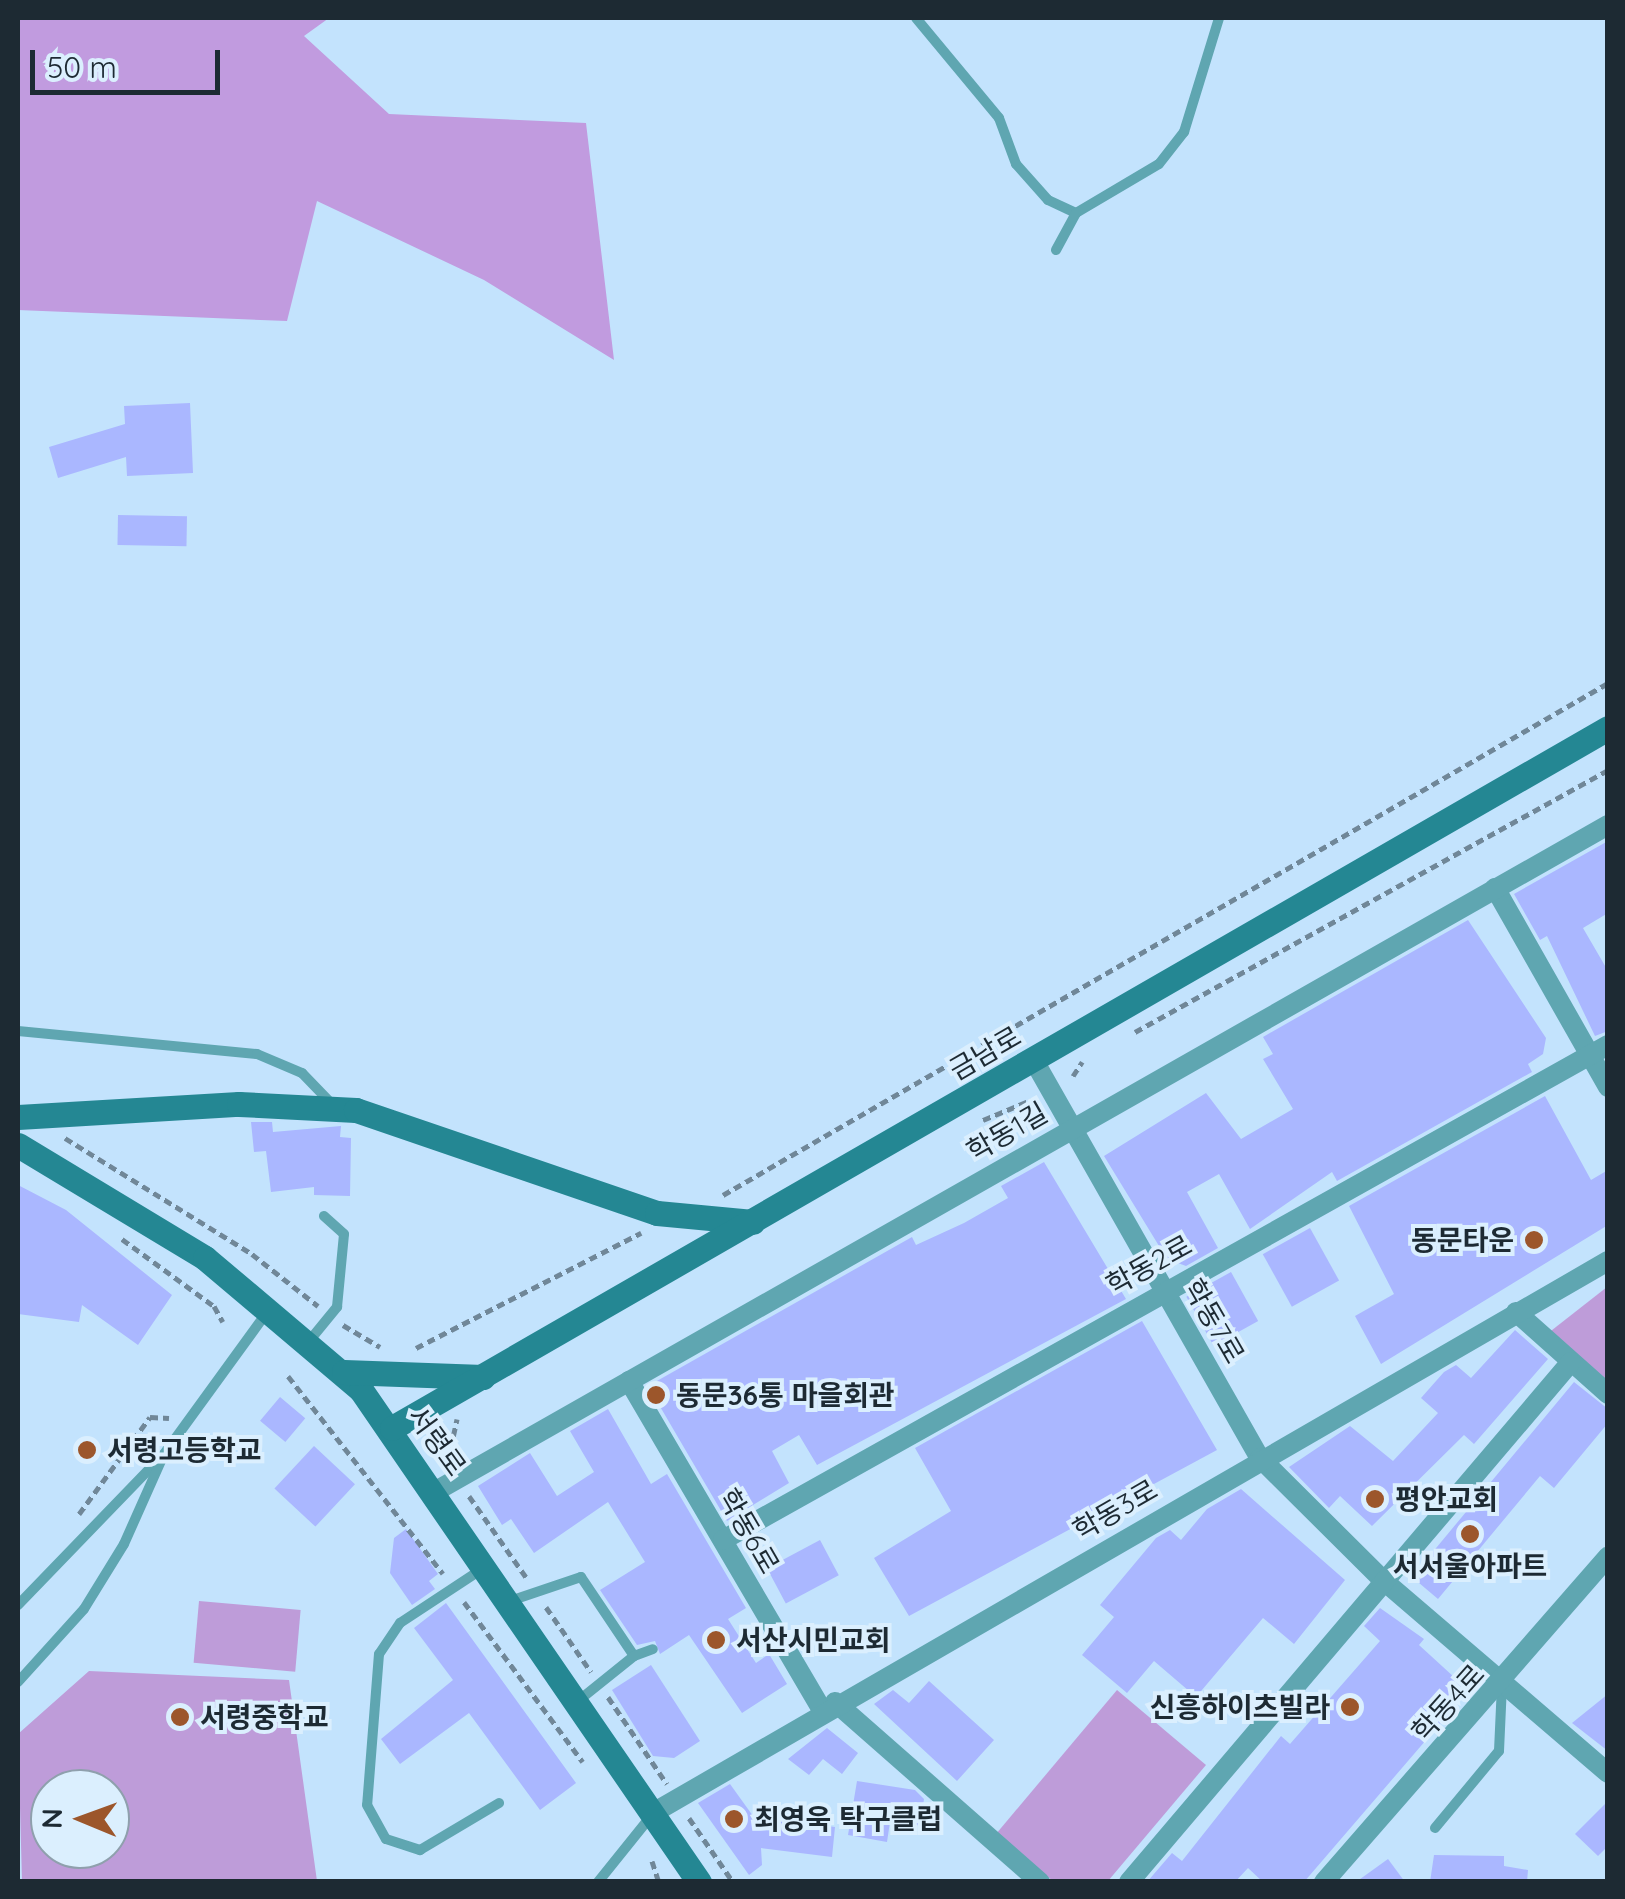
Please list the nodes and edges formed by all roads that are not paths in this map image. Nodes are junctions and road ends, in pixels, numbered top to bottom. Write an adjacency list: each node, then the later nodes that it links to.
1 (916, 18): 3 (lane)
2 (1219, 18): 3 (lane)
3 (1076, 213): 4 (lane)
4 (1056, 250)
5 (1608, 728): 10 (street, 금남로)
6 (1608, 825): 7 (street, 학동1길)
7 (1495, 888): 9 (street); 14 (street, 학동1길)
8 (18, 1031): 12 (lane)
9 (1599, 1050): 11 (street); 19 (street, 학동2로)
10 (1034, 1059): 14 (street, 학동7로); 17 (street, 금남로)
11 (1608, 1087)
12 (335, 1108): 13 (street); 17 (street)
13 (18, 1117)
14 (1072, 1126): 19 (street, 학동7로); 26 (street, 학동1길)
15 (18, 1146): 20 (street, 서령로)
16 (324, 1216): 22 (lane)
17 (753, 1222): 25 (street, 금남로)
18 (1608, 1261): 21 (street, 학동3로)
19 (1163, 1288): 30 (street, 학동7로); 32 (street, 학동2로)
20 (271, 1308): 22 (street, 서령로); 29 (lane)
21 (1516, 1312): 23 (street); 30 (street, 학동3로)
22 (310, 1340): 24 (street, 서령로)
23 (1571, 1362): 27 (street); 35 (street)
24 (344, 1372): 25 (street); 28 (street, 서령로)
25 (483, 1377): 28 (street, 금남로)
26 (629, 1381): 31 (street, 학동1길); 32 (street, 학동6로)
27 (1608, 1394)
28 (392, 1428): 31 (street, 서령로)
29 (164, 1454): 37 (lane); 40 (lane)
30 (1260, 1458): 35 (street, 학동7로); 43 (street, 학동3로)
31 (436, 1491): 34 (street, 서령로)
32 (723, 1540): 43 (street, 학동6로)
33 (1608, 1557): 41 (street, 학동4로)
34 (487, 1566): 36 (street, 서령로); 45 (lane)
35 (1384, 1581): 41 (street, 학동7로); 51 (street)
36 (510, 1601): 39 (lane); 42 (street, 서령로)
37 (18, 1604)
38 (652, 1649): 39 (lane)
39 (634, 1656): 42 (lane)
40 (18, 1682)
41 (1502, 1684): 44 (street, 학동7로); 47 (lane); 52 (street, 학동4로)
42 (578, 1702): 46 (street, 서령로)
43 (828, 1706): 46 (street, 학동3로); 50 (street, 학동6로)
44 (1608, 1772)
45 (499, 1803)
46 (654, 1813): 48 (lane); 49 (street, 서령로)
47 (1435, 1828)
48 (598, 1882)
49 (699, 1882)
50 (1040, 1882)
51 (1129, 1882)
52 (1324, 1882)

